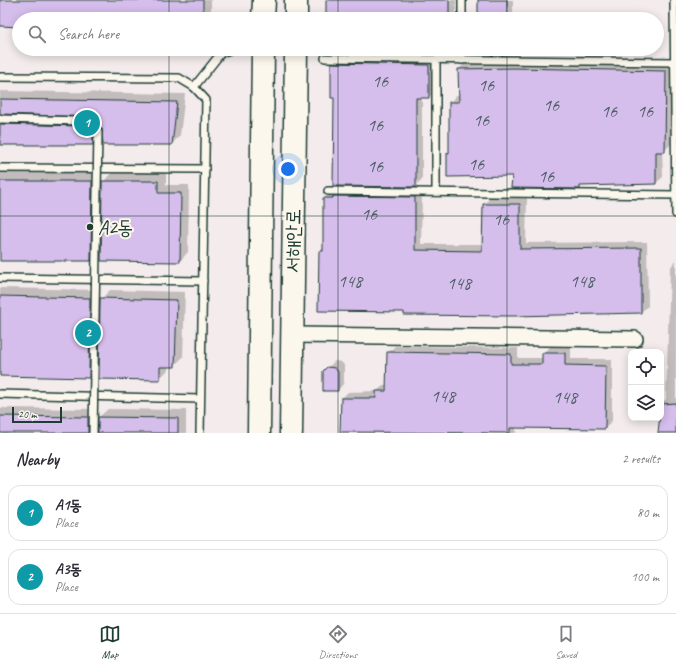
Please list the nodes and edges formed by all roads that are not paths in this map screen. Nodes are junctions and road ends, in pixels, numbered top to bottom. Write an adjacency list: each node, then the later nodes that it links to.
1 (264, 0): 5 (main road)
2 (296, 0): 6 (main road)
3 (462, 0): 7 (lane)
4 (674, 0): 15 (lane)
5 (263, 12)
6 (296, 12)
7 (462, 12)
8 (219, 56): 17 (lane)
9 (263, 56): 33 (main road, 서해안로)
10 (296, 56): 27 (main road, 서해안로)
11 (462, 56): 14 (lane)
12 (325, 58): 13 (lane)
13 (436, 59): 14 (lane); 22 (lane)
14 (462, 60): 15 (lane)
15 (674, 62): 23 (lane)
16 (0, 77): 17 (lane)
17 (194, 88): 20 (lane)
18 (0, 119): 31 (lane, bridge)
19 (0, 168): 20 (lane)
20 (205, 169): 26 (lane)
21 (328, 191): 22 (lane)
22 (436, 192): 23 (lane)
23 (676, 195): 24 (lane)
24 (676, 214)
25 (0, 278): 26 (lane)
26 (203, 281): 30 (lane)
27 (292, 335): 28 (street); 34 (main road, 서해안로)
28 (636, 339)
29 (0, 394): 30 (lane)
30 (200, 399): 32 (lane)
31 (93, 433)
32 (200, 433)
33 (259, 433)
34 (291, 433)

